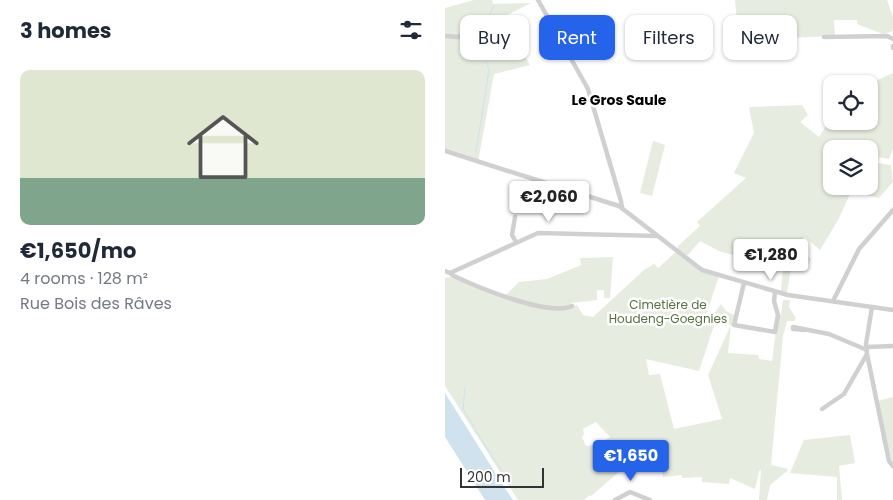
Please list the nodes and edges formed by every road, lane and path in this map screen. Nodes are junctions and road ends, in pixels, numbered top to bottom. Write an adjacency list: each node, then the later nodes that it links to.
1 (538, 0): 7 (street)
2 (445, 36): 3 (street)
3 (460, 36)
4 (824, 37): 5 (street)
5 (893, 39)
6 (445, 151): 7 (street)
7 (621, 208): 10 (street)
8 (893, 210): 15 (street)
9 (515, 217): 11 (street)
10 (658, 236): 11 (street); 13 (street)
11 (516, 242): 12 (street)
12 (447, 272): 16 (street)
13 (744, 283): 14 (street); 14 (street)
14 (775, 292): 15 (street)
15 (833, 301): 17 (street)
16 (572, 306)
17 (872, 307): 18 (street); 21 (street)
18 (893, 310)
19 (793, 328): 21 (street)
20 (893, 346): 21 (street)
21 (867, 349): 22 (street); 23 (street)
22 (822, 409)
23 (893, 466)
24 (615, 500): 25 (street)
25 (650, 500)

